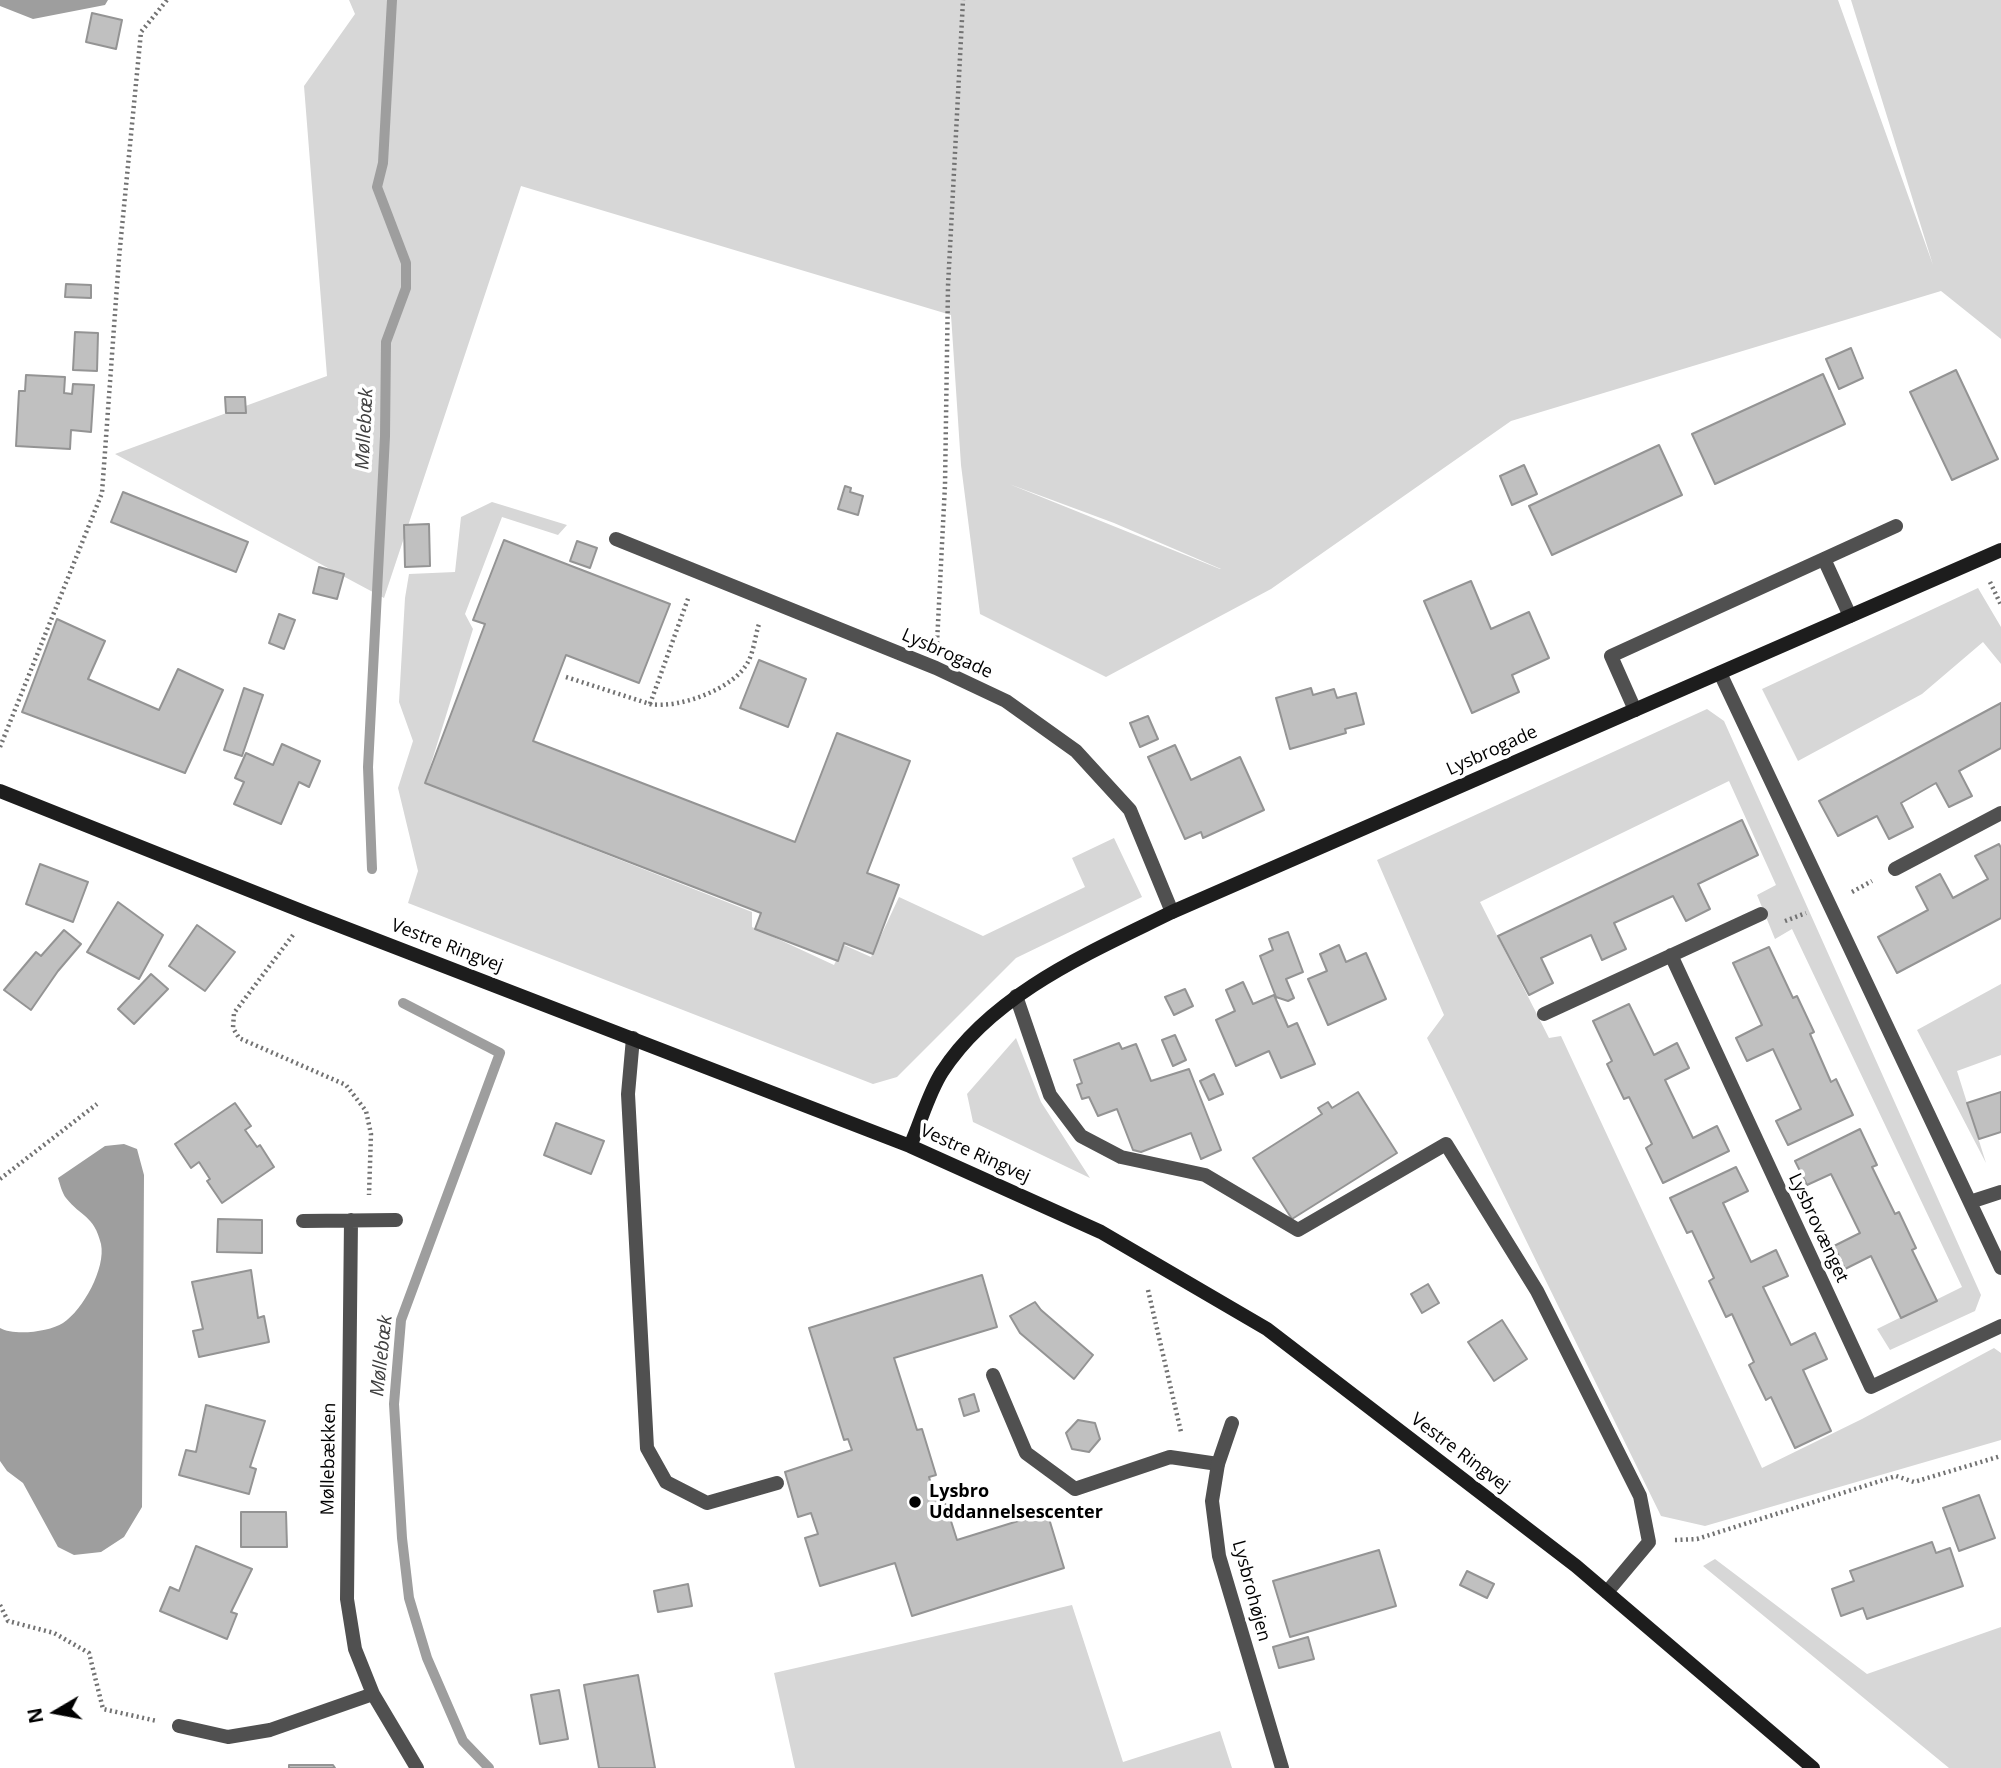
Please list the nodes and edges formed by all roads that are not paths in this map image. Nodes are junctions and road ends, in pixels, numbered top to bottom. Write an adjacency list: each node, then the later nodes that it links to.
1 (1896, 526): 4 (street)
2 (616, 539): 11 (street, Lysbrogade)
3 (2001, 550): 5 (main road, Lysbrogade)
4 (1824, 559): 5 (street); 7 (street)
5 (1850, 616): 6 (main road, Lysbrogade)
6 (1720, 673): 7 (main road, Lysbrogade); 19 (street)
7 (1634, 710): 11 (main road, Lysbrogade)
8 (0, 791): 16 (main road, Vestre Ringvej)
9 (2001, 813): 10 (street)
10 (1895, 869)
11 (1172, 912): 14 (main road, Lysbrogade)
12 (1761, 914): 13 (street)
13 (1671, 955): 15 (street); 24 (street, Lysbrovænget)
14 (1016, 996): 17 (main road, Lysbrogade); 29 (street)
15 (1544, 1014)
16 (633, 1038): 17 (main road, Vestre Ringvej); 28 (street)
17 (910, 1146): 29 (main road, Vestre Ringvej)
18 (2001, 1192): 19 (street)
19 (1970, 1202): 23 (street)
20 (351, 1220): 21 (street); 22 (street); 30 (street, Møllebækken)
21 (396, 1220)
22 (303, 1221)
23 (2001, 1268)
24 (2001, 1326)
25 (993, 1375): 27 (street)
26 (1232, 1423): 27 (street, Lysbrohøjen)
27 (1218, 1464): 33 (street, Lysbrohøjen)
28 (777, 1483)
29 (1607, 1592): 34 (main road, Vestre Ringvej)
30 (373, 1694): 31 (street); 32 (street, Møllebækken)
31 (178, 1726)
32 (417, 1768)
33 (1282, 1768)
34 (1813, 1768)

